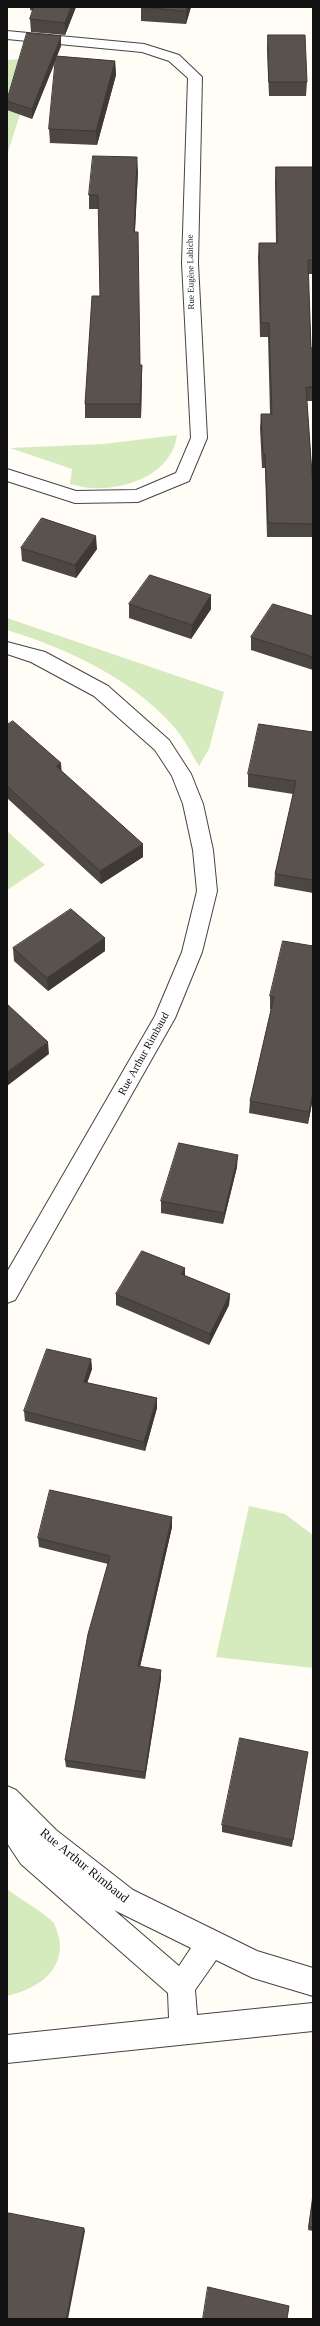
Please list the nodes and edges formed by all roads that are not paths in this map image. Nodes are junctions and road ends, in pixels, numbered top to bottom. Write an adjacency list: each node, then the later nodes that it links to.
1 (7, 35): 2 (street, Rue Eugène Labiche)
2 (7, 475)
3 (7, 648): 4 (street, Rue Arthur Rimbaud)
4 (7, 1293)
5 (7, 1799): 7 (street, Rue Arthur Rimbaud)
6 (7, 1819): 9 (street, Rue Arthur Rimbaud)
7 (211, 1944): 8 (street, Rue Arthur Rimbaud); 9 (street)
8 (313, 1982)
9 (181, 1986): 11 (street)
10 (313, 2017): 11 (street)
11 (184, 2032): 12 (street)
12 (7, 2049)

